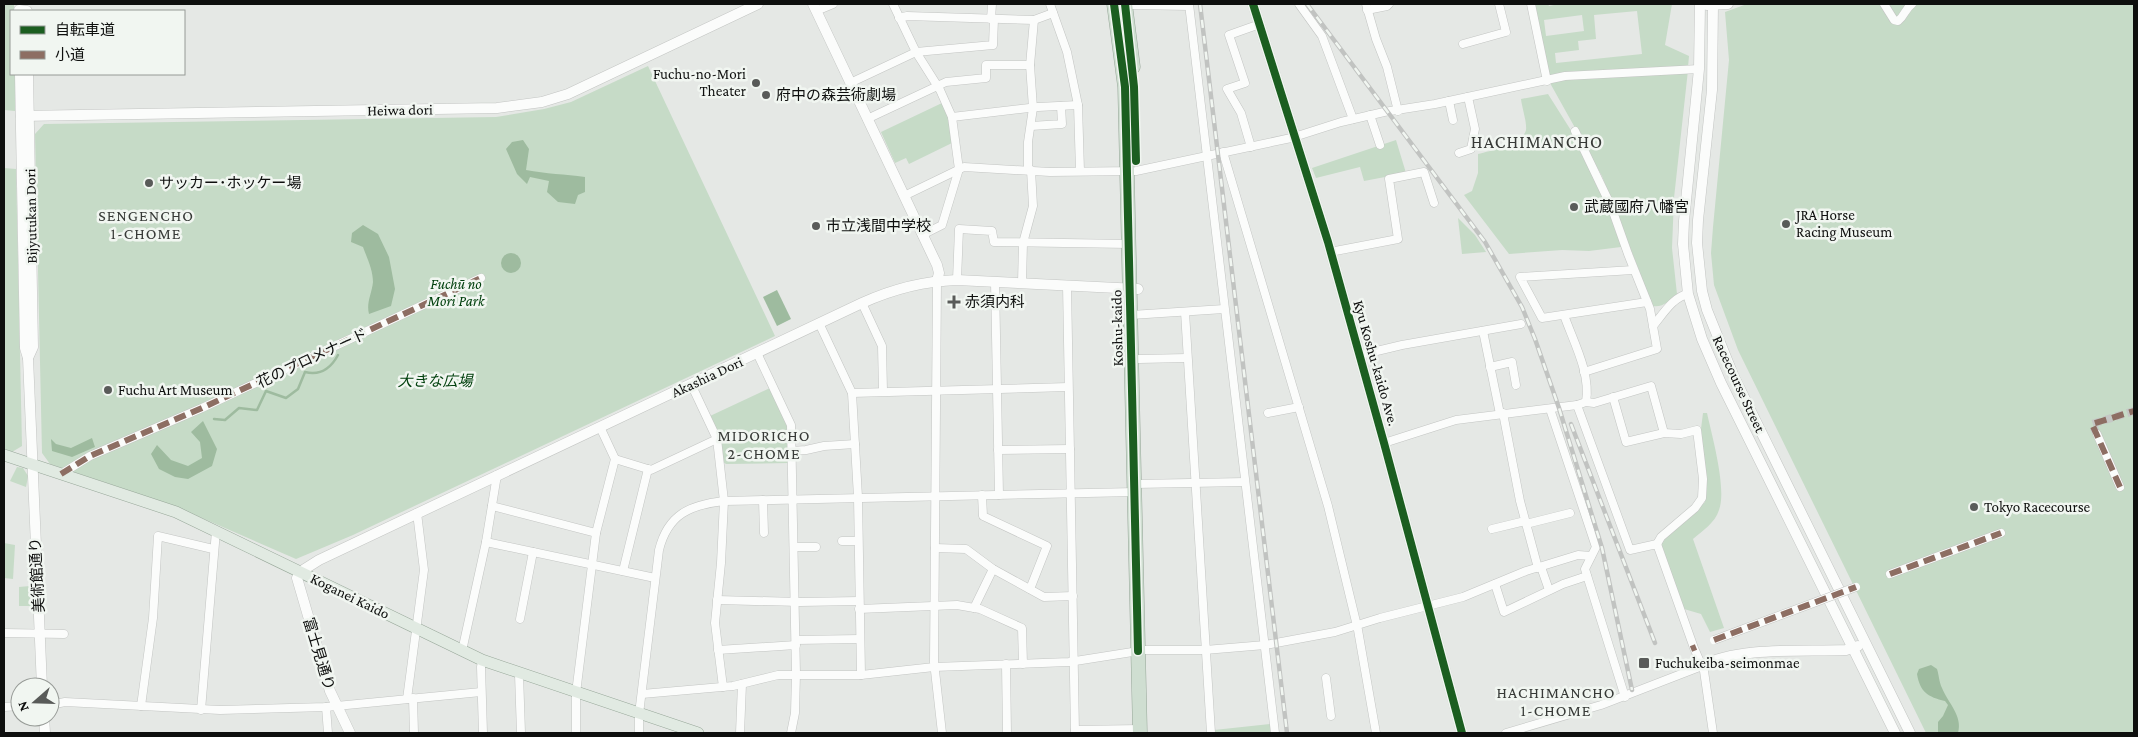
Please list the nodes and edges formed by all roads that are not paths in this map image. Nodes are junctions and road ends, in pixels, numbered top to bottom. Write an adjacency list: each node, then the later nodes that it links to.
1 (758, 4): 42 (street, Heiwa dori)
2 (833, 4): 20 (street)
3 (893, 4): 22 (street)
4 (992, 4): 23 (street)
5 (1050, 4): 21 (street)
6 (1114, 4): 58 (highway, Koshu-kaido)
7 (1129, 4): 17 (street); 58 (highway, Koshu-kaido)
8 (1253, 4): 25 (street, Kyu Koshu-kaido Ave.)
9 (1299, 4): 45 (street)
10 (1389, 4): 19 (street)
11 (1499, 4): 26 (street)
12 (1531, 4): 32 (street)
13 (1713, 4): 14 (street); 18 (street); 132 (street, Racecourse Street)
14 (1728, 4)
15 (1884, 4): 16 (street)
16 (1912, 4)
17 (1189, 5): 54 (street)
18 (1700, 5): 29 (street, Racecourse Street)
19 (1367, 7): 40 (street)
20 (815, 8): 33 (street)
21 (1053, 13): 24 (street); 37 (street)
22 (899, 18): 23 (street); 27 (street)
23 (993, 19): 24 (street); 27 (street)
24 (1034, 20): 28 (street)
25 (1260, 24): 49 (street, Kyu Koshu-kaido Ave.); 51 (street)
26 (1463, 44)
27 (916, 52): 33 (street); 34 (street)
28 (1030, 64): 34 (street); 39 (street)
29 (1700, 69): 32 (street); 73 (street, Racecourse Street)
30 (20, 75): 42 (street, Bijyutukan Dori)
31 (28, 75): 42 (street, Bijyutukan Dori)
32 (1547, 82): 35 (street)
33 (850, 83): 44 (street)
34 (938, 85): 43 (street); 44 (street)
35 (1468, 97): 36 (street); 53 (street)
36 (1449, 101): 40 (street); 46 (street)
37 (1078, 105): 38 (street); 57 (street)
38 (1061, 106): 39 (street); 47 (street)
39 (1033, 108): 43 (street); 47 (street)
40 (1398, 110): 41 (street)
41 (1370, 115): 45 (street); 50 (street)
42 (25, 116): 115 (street, Bijyutukan Dori)
43 (952, 117): 55 (street)
44 (867, 119): 59 (street)
45 (1353, 119): 49 (street)
46 (1453, 120)
47 (1031, 126): 56 (street)
48 (1575, 131): 65 (street)
49 (1296, 136): 51 (street); 64 (street, Kyu Koshu-kaido Ave.)
50 (1380, 145)
51 (1251, 147): 52 (street)
52 (1223, 152): 54 (street); 100 (street)
53 (1459, 152)
54 (1207, 155): 58 (street); 76 (street)
55 (959, 169): 56 (street); 59 (street); 61 (street)
56 (1029, 170): 57 (street); 62 (street)
57 (1080, 171): 58 (street)
58 (1132, 171): 63 (highway, Koshu-kaido); 72 (highway, Koshu-kaido)
59 (904, 196): 61 (street)
60 (1434, 203): 64 (street)
61 (922, 235): 68 (street)
62 (1023, 243): 63 (street); 67 (street); 70 (street)
63 (1129, 244): 72 (highway, Koshu-kaido)
64 (1330, 252): 85 (street, Kyu Koshu-kaido Ave.)
65 (1634, 270): 74 (street); 78 (street)
66 (481, 278): 117 (street, 花のプロメナード)
67 (957, 280): 68 (street, Akashia Dori); 69 (street, Akashia Dori)
68 (937, 281): 75 (street, Akashia Dori); 94 (street)
69 (995, 282): 70 (street, Akashia Dori); 93 (street)
70 (1022, 283): 71 (street, Akashia Dori)
71 (1067, 286): 72 (street, Akashia Dori); 92 (street)
72 (1134, 289): 79 (highway, Koshu-kaido)
73 (1688, 294): 82 (street); 133 (street, Racecourse Street)
74 (1648, 302): 78 (street); 82 (street)
75 (862, 303): 80 (street, Akashia Dori); 95 (street)
76 (1224, 309): 77 (street); 119 (street)
77 (1185, 312): 79 (street); 86 (street)
78 (1564, 314): 89 (street)
79 (1135, 315): 87 (highway, Koshu-kaido); 121 (highway, Koshu-kaido)
80 (819, 323): 84 (street, Akashia Dori); 96 (street)
81 (1521, 324): 83 (street)
82 (1653, 326): 89 (street)
83 (1483, 331): 85 (street); 88 (street)
84 (757, 353): 90 (street, Akashia Dori); 111 (street)
85 (1360, 355): 108 (street, Kyu Koshu-kaido Ave.)
86 (1187, 358): 87 (street); 120 (street)
87 (1139, 359): 121 (highway, Koshu-kaido)
88 (1490, 367): 91 (street); 103 (street)
89 (1584, 372): 98 (street)
90 (691, 384): 104 (street, Akashia Dori); 107 (street)
91 (1516, 386)
92 (1068, 387): 93 (street); 110 (street)
93 (997, 388): 94 (street); 112 (street)
94 (936, 390): 95 (street); 127 (street)
95 (883, 391): 96 (street)
96 (852, 393): 109 (street)
97 (1613, 397): 98 (street); 105 (street); 105 (street)
98 (1586, 402): 99 (street)
99 (1576, 405): 101 (street); 145 (street)
100 (1299, 407): 102 (street); 172 (street)
101 (1550, 409): 103 (street); 151 (street)
102 (1268, 413)
103 (1501, 414): 108 (street); 136 (street)
104 (600, 427): 114 (street); 118 (street, Akashia Dori)
105 (1664, 432): 145 (street)
106 (2096, 434): 122 (street)
107 (717, 439): 116 (street); 130 (street)
108 (1384, 443): 169 (street, Kyu Koshu-kaido Ave.)
109 (855, 444): 111 (street); 126 (street)
110 (1070, 449): 112 (street); 123 (street)
111 (792, 450): 128 (street)
112 (998, 450): 125 (street)
113 (4, 455): 115 (main road, Koganei Kaido)
114 (615, 459): 116 (street); 139 (street)
115 (32, 464): 117 (main road, Koganei Kaido); 175 (street, 美術館通り)
116 (648, 469): 155 (street)
117 (61, 474): 138 (main road, Koganei Kaido)
118 (497, 475): 131 (street); 134 (street, Akashia Dori)
119 (1245, 482): 120 (street); 181 (street)
120 (1195, 483): 121 (street); 184 (street)
121 (1137, 487): 123 (street); 186 (highway, Koshu-kaido)
122 (2120, 487)
123 (1071, 493): 125 (street); 164 (street)
124 (982, 495): 125 (street); 127 (street); 162 (street)
125 (999, 495)
126 (858, 497): 127 (street); 128 (street); 143 (street)
127 (936, 497): 148 (street)
128 (793, 499): 129 (street); 146 (street)
129 (763, 500): 130 (street); 140 (street)
130 (724, 501): 159 (street); 165 (street)
131 (492, 506): 139 (street); 144 (street)
132 (1798, 506): 133 (street); 180 (street, Racecourse Street)
133 (1785, 512): 182 (street, Racecourse Street)
134 (417, 513): 156 (street, Akashia Dori); 173 (street)
135 (1570, 513): 136 (street)
136 (1526, 522): 137 (street); 153 (street)
137 (1492, 528)
138 (216, 531): 149 (street); 156 (main road, Koganei Kaido)
139 (596, 533): 152 (street)
140 (764, 533)
141 (2000, 533): 157 (street)
142 (842, 541): 143 (street)
143 (858, 541): 167 (street)
144 (486, 542): 150 (street); 185 (street)
145 (1658, 544): 191 (street)
146 (794, 547): 147 (street); 166 (street)
147 (816, 547)
148 (935, 548): 154 (street); 168 (street)
149 (213, 549): 206 (street); 209 (street)
150 (533, 552): 152 (street); 171 (street)
151 (1591, 556): 153 (street); 158 (street)
152 (592, 565): 155 (street); 201 (street)
153 (1540, 567): 160 (street); 163 (street)
154 (993, 569): 162 (street); 170 (street)
155 (623, 571): 159 (street)
156 (300, 572): 173 (main road, Koganei Kaido); 207 (street, 富士見通り)
157 (1890, 574)
158 (1587, 576): 163 (street); 203 (street)
159 (655, 578): 202 (street)
160 (1495, 584): 163 (street); 169 (street)
161 (1856, 587): 178 (street, bridge)
162 (1030, 589): 164 (street)
163 (1549, 590)
164 (1073, 596): 188 (street)
165 (717, 600): 166 (street); 183 (street)
166 (795, 602): 167 (street); 179 (street)
167 (859, 605): 168 (street); 177 (street)
168 (934, 606): 170 (street); 192 (street)
169 (1426, 606): 172 (street); 230 (street, Kyu Koshu-kaido Ave.)
170 (974, 608): 190 (street)
171 (520, 619)
172 (1357, 625): 181 (street); 229 (street)
173 (416, 628): 185 (main road, Koganei Kaido); 204 (street)
174 (4, 633): 175 (street)
175 (39, 634): 176 (street); 196 (street, 美術館通り)
176 (64, 634)
177 (860, 639): 179 (street); 195 (street)
178 (1714, 640)
179 (796, 642): 183 (street); 194 (street)
180 (1866, 643): 182 (street); 214 (street, Racecourse Street)
181 (1265, 645): 184 (street); 228 (street)
182 (1853, 648): 191 (street); 233 (street, Racecourse Street)
183 (718, 650): 199 (street)
184 (1205, 650): 186 (street); 227 (street)
185 (462, 651): 187 (main road, Koganei Kaido)
186 (1142, 651): 188 (street); 213 (highway, Koshu-kaido)
187 (482, 660): 193 (main road, Koganei Kaido); 200 (street)
188 (1074, 662): 190 (street); 212 (street)
189 (1006, 664): 190 (street); 192 (street); 226 (street)
190 (1023, 664)
191 (1702, 666): 203 (street); 232 (street)
192 (934, 667): 195 (street); 225 (street)
193 (519, 674): 201 (main road, Koganei Kaido); 219 (street)
194 (796, 674): 195 (street); 198 (street); 224 (street)
195 (861, 675)
196 (41, 677)
197 (1326, 678): 211 (street)
198 (742, 684): 199 (street); 223 (street)
199 (723, 687): 202 (street)
200 (481, 692): 204 (street); 218 (street)
201 (576, 693): 210 (main road, Koganei Kaido); 220 (street)
202 (642, 694): 210 (street)
203 (1625, 696): 231 (street)
204 (410, 699): 207 (street); 217 (street)
205 (60, 703): 206 (street)
206 (142, 706): 209 (street)
207 (337, 706): 208 (street); 216 (street, 富士見通り)
208 (326, 707): 209 (street); 215 (street)
209 (201, 710)
210 (639, 714): 221 (street); 222 (main road, Koganei Kaido)
211 (1331, 716)
212 (1075, 732): 213 (street)
213 (1142, 732)
214 (1908, 732)
215 (328, 733)
216 (350, 733)
217 (414, 733)
218 (483, 733)
219 (521, 733)
220 (576, 733)
221 (639, 733)
222 (696, 733)
223 (740, 733)
224 (791, 733)
225 (942, 733)
226 (1008, 733)
227 (1211, 733)
228 (1275, 733)
229 (1376, 733)
230 (1462, 733)
231 (1506, 733)
232 (1714, 733)
233 (1895, 733)

